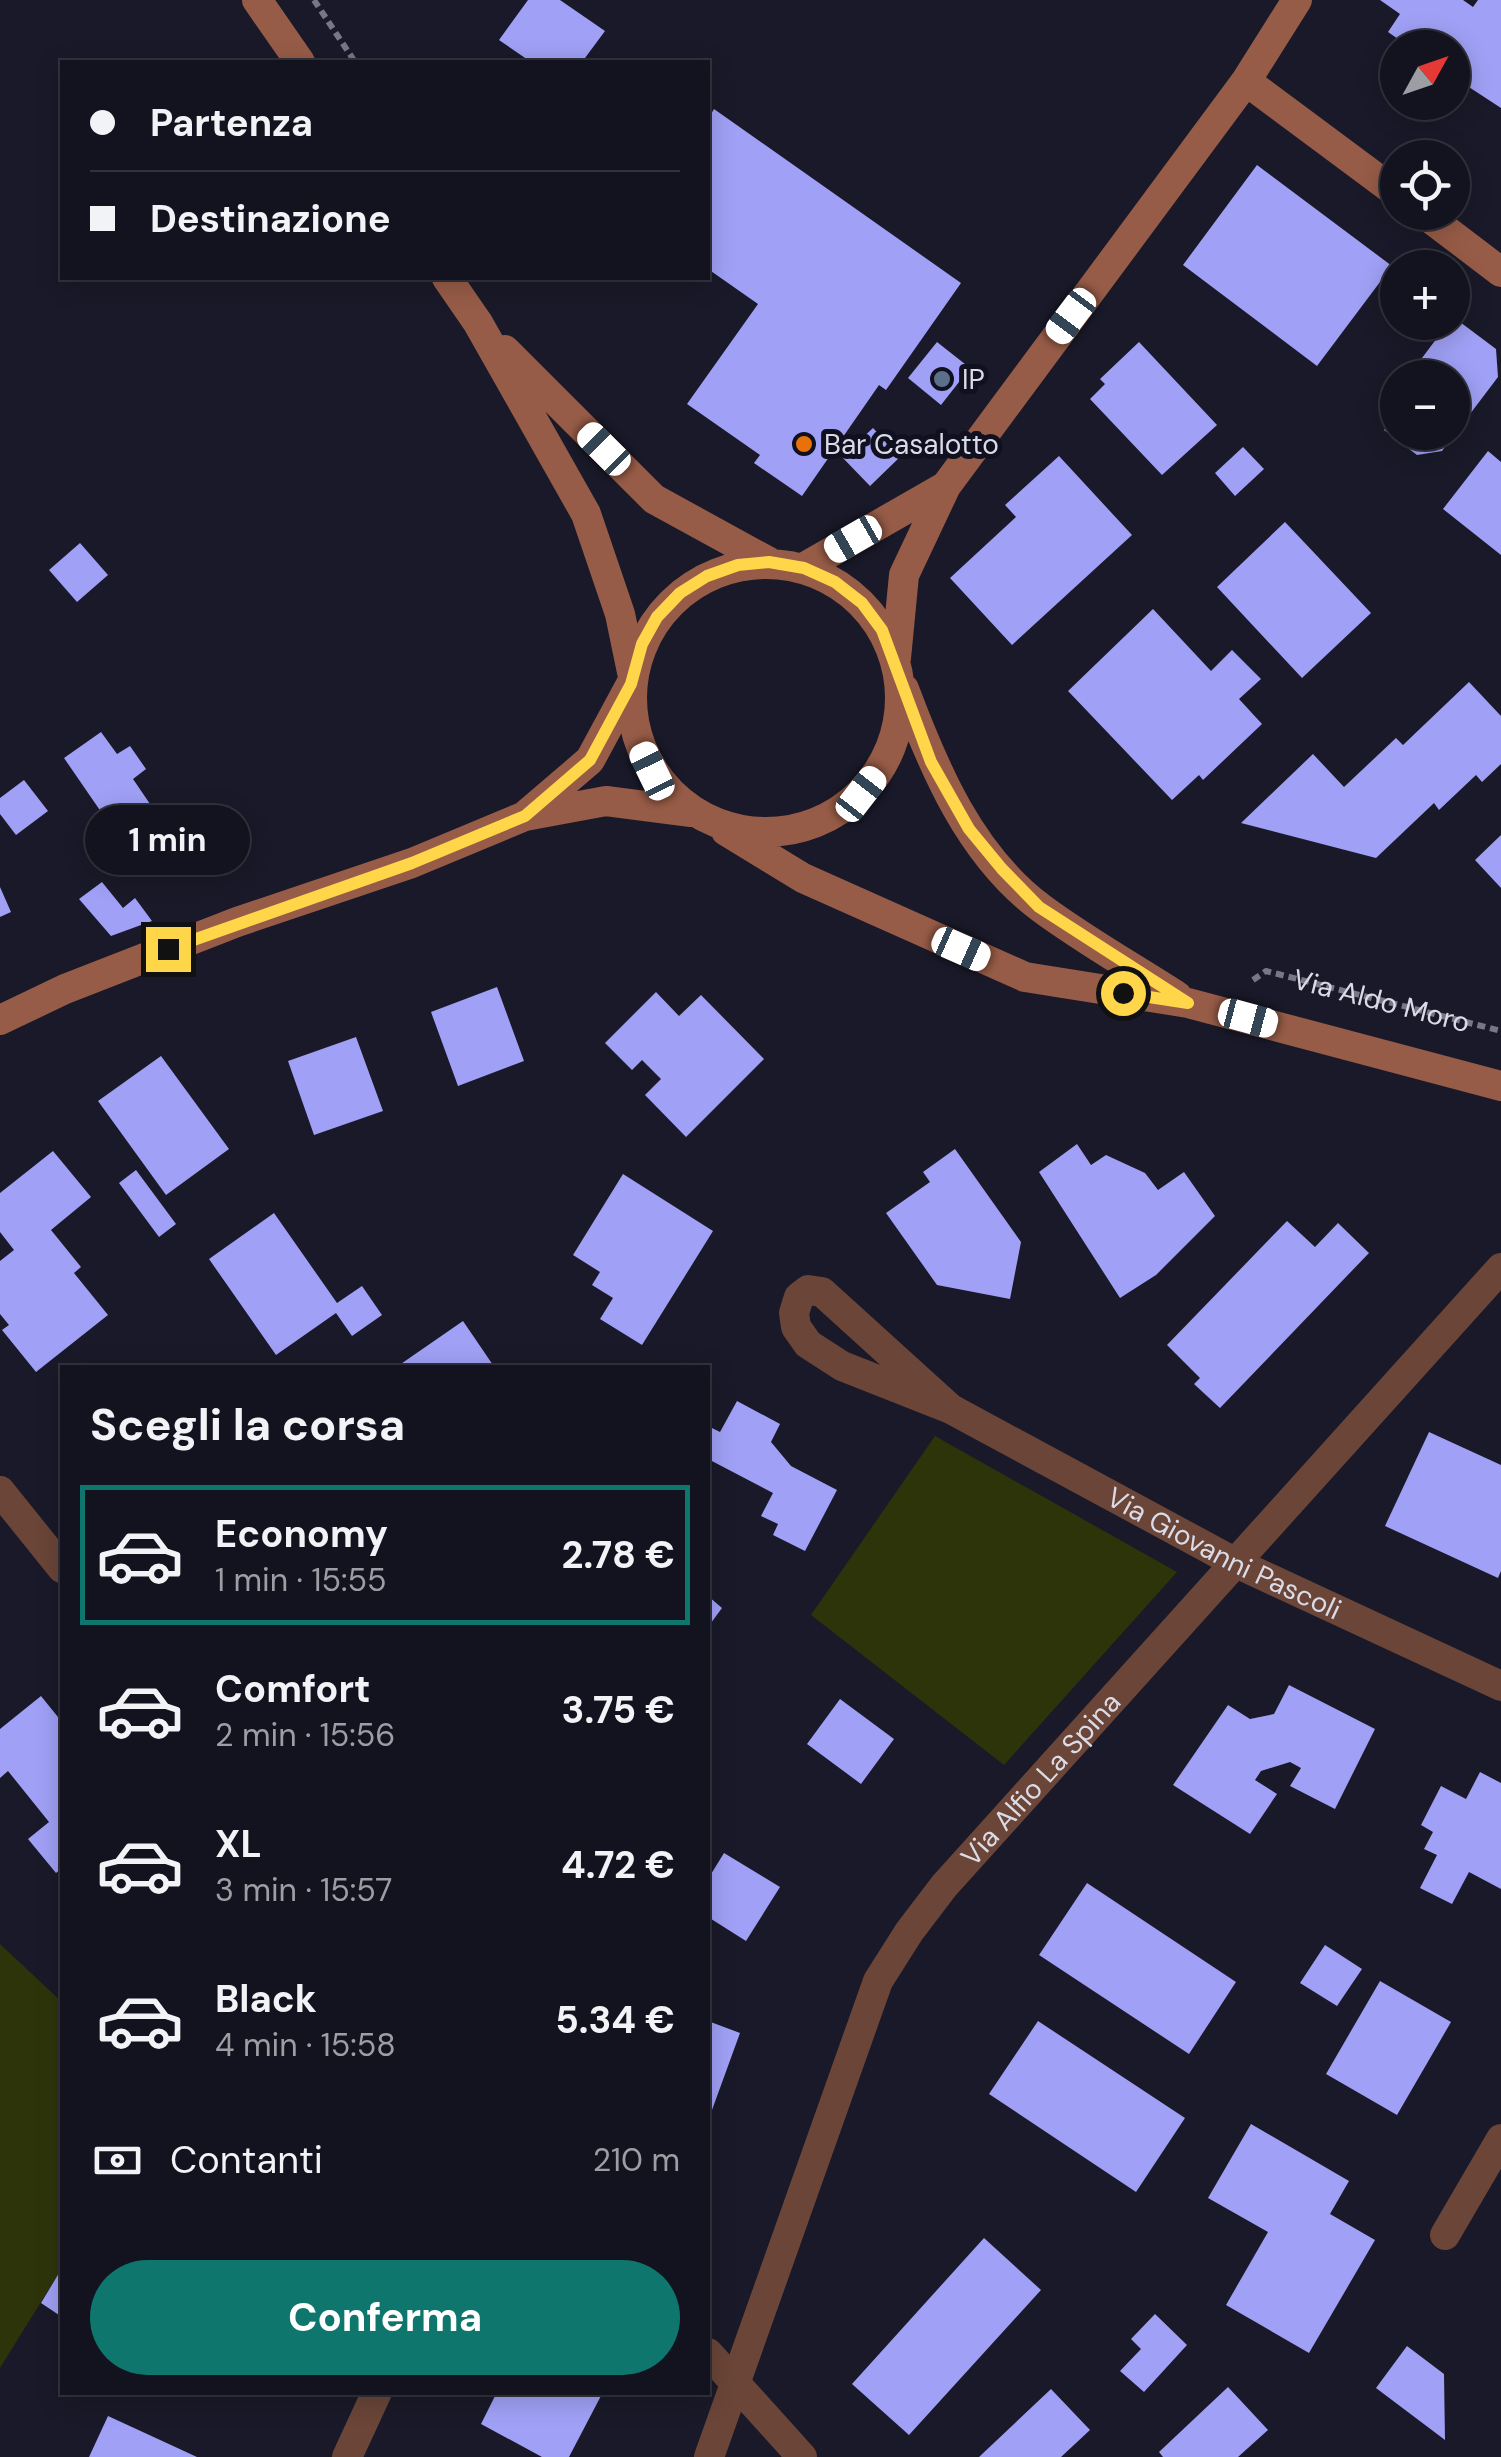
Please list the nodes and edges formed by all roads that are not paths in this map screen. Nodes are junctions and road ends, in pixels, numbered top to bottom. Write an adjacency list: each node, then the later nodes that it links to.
1 (257, 0): 3 (main road)
2 (1298, 0): 4 (main road)
3 (299, 60)
4 (1246, 81): 5 (main road); 10 (main road)
5 (1380, 181)
6 (1446, 230): 7 (main road)
7 (1501, 272)
8 (447, 280): 9 (main road)
9 (478, 323): 11 (main road); 14 (main road)
10 (946, 486): 12 (main road); 13 (main road)
11 (769, 562): 12 (main road); 14 (main road)
12 (804, 568): 13 (main road)
13 (897, 668): 16 (main road); 17 (main road)
14 (632, 680): 15 (main road); 16 (main road)
15 (525, 816): 16 (main road); 18 (main road)
16 (703, 817): 17 (main road)
17 (1200, 1006): 19 (main road, Via Aldo Moro)
18 (0, 1020)
19 (1501, 1086)
20 (1501, 1268): 23 (street, Via Alfio La Spina)
21 (951, 1409): 21 (street); 23 (street, Via Giovanni Pascoli)
22 (0, 1490): 24 (street)
23 (1236, 1564): 25 (street, Via Giovanni Pascoli); 29 (street, Via Alfio La Spina)
24 (60, 1565)
25 (1501, 1686)
26 (1501, 2139): 27 (street)
27 (1445, 2235)
28 (710, 2355): 29 (street)
29 (736, 2387): 32 (street, Via Alfio La Spina); 33 (street)
30 (376, 2395): 31 (street)
31 (348, 2457)
32 (709, 2457)
33 (802, 2457)

